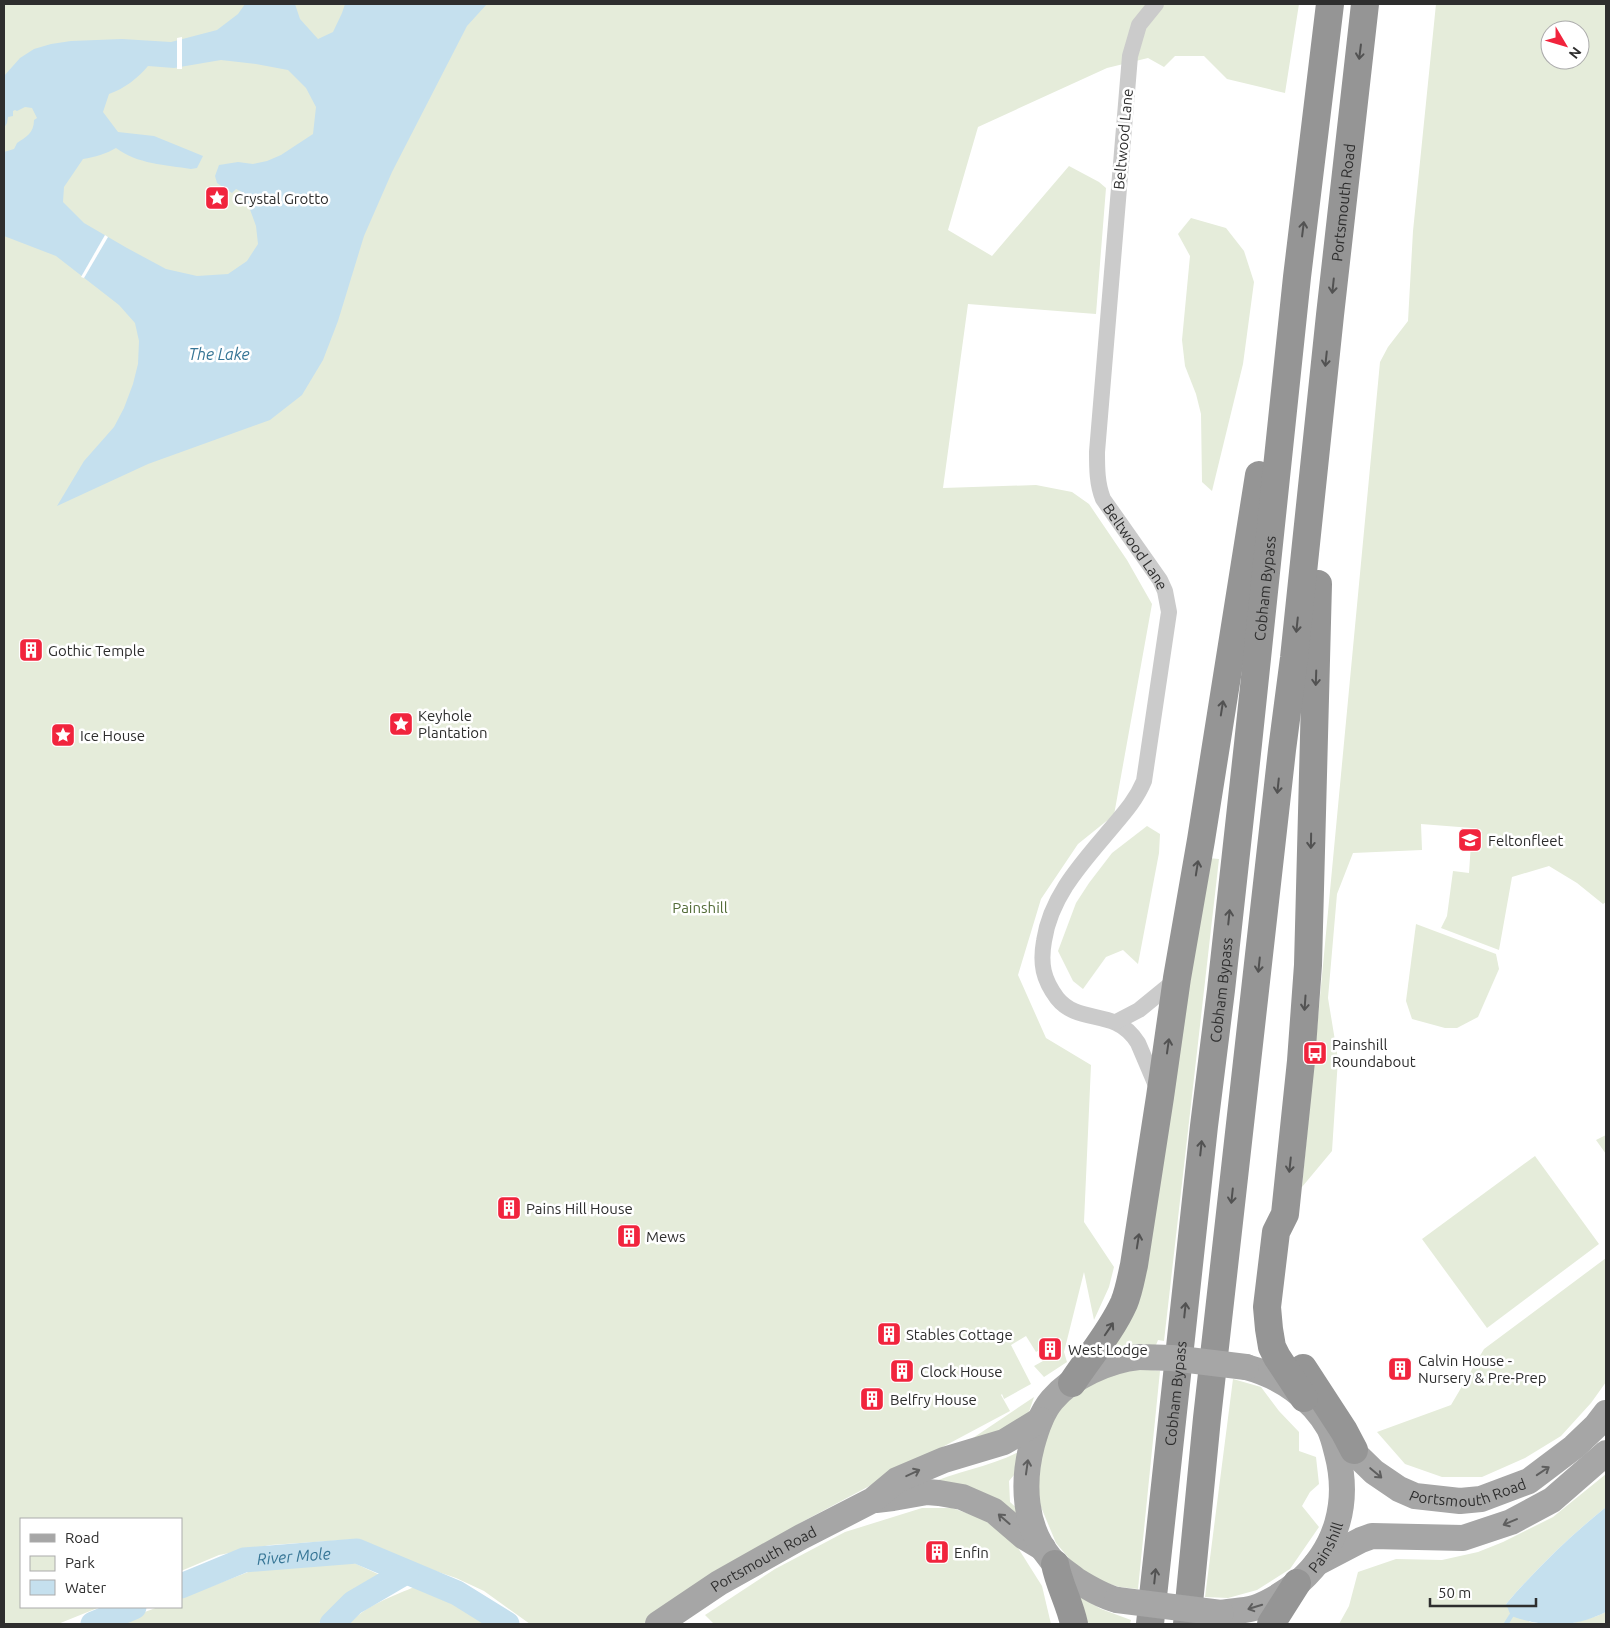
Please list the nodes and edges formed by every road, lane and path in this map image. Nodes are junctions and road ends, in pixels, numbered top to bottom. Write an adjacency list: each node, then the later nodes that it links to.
1 (1156, 4): 7 (street, Beltwood Lane)
2 (1330, 4): 4 (highway, one-way to 2)
3 (1366, 4): 5 (highway, Portsmouth Road, one-way to 5)
4 (1289, 358): 6 (highway, one-way to 4); 23 (highway, Cobham Bypass, one-way to 4)
5 (1321, 402): 9 (highway, one-way to 9); 24 (highway, one-way to 24)
6 (1177, 978): 7 (street); 8 (highway, one-way to 6)
7 (1116, 1022): 8 (street, Beltwood Lane)
8 (1160, 1097): 10 (highway, one-way to 8)
9 (1285, 1214): 11 (highway); 15 (highway)
10 (1072, 1383): 11 (main road, Painshill, bridge); 13 (main road, Painshill)
11 (1304, 1398): 14 (main road, Painshill)
12 (1606, 1413): 15 (main road, Portsmouth Road, one-way to 12)
13 (1040, 1420): 17 (main road, Portsmouth Road, one-way to 13); 18 (main road, Painshill, one-way to 13)
14 (1328, 1428): 15 (main road, Portsmouth Road); 19 (main road, Painshill)
15 (1354, 1450)
16 (1606, 1454): 19 (main road, one-way to 19)
17 (873, 1500): 18 (main road, Portsmouth Road, one-way to 17); 21 (main road, Portsmouth Road)
18 (1049, 1556): 20 (main road, Painshill, one-way to 18, bridge); 22 (highway)
19 (1317, 1563): 20 (main road, Painshill)
20 (1297, 1583): 25 (highway)
21 (658, 1624)
22 (1074, 1624)
23 (1150, 1624)
24 (1187, 1624)
25 (1272, 1624)

